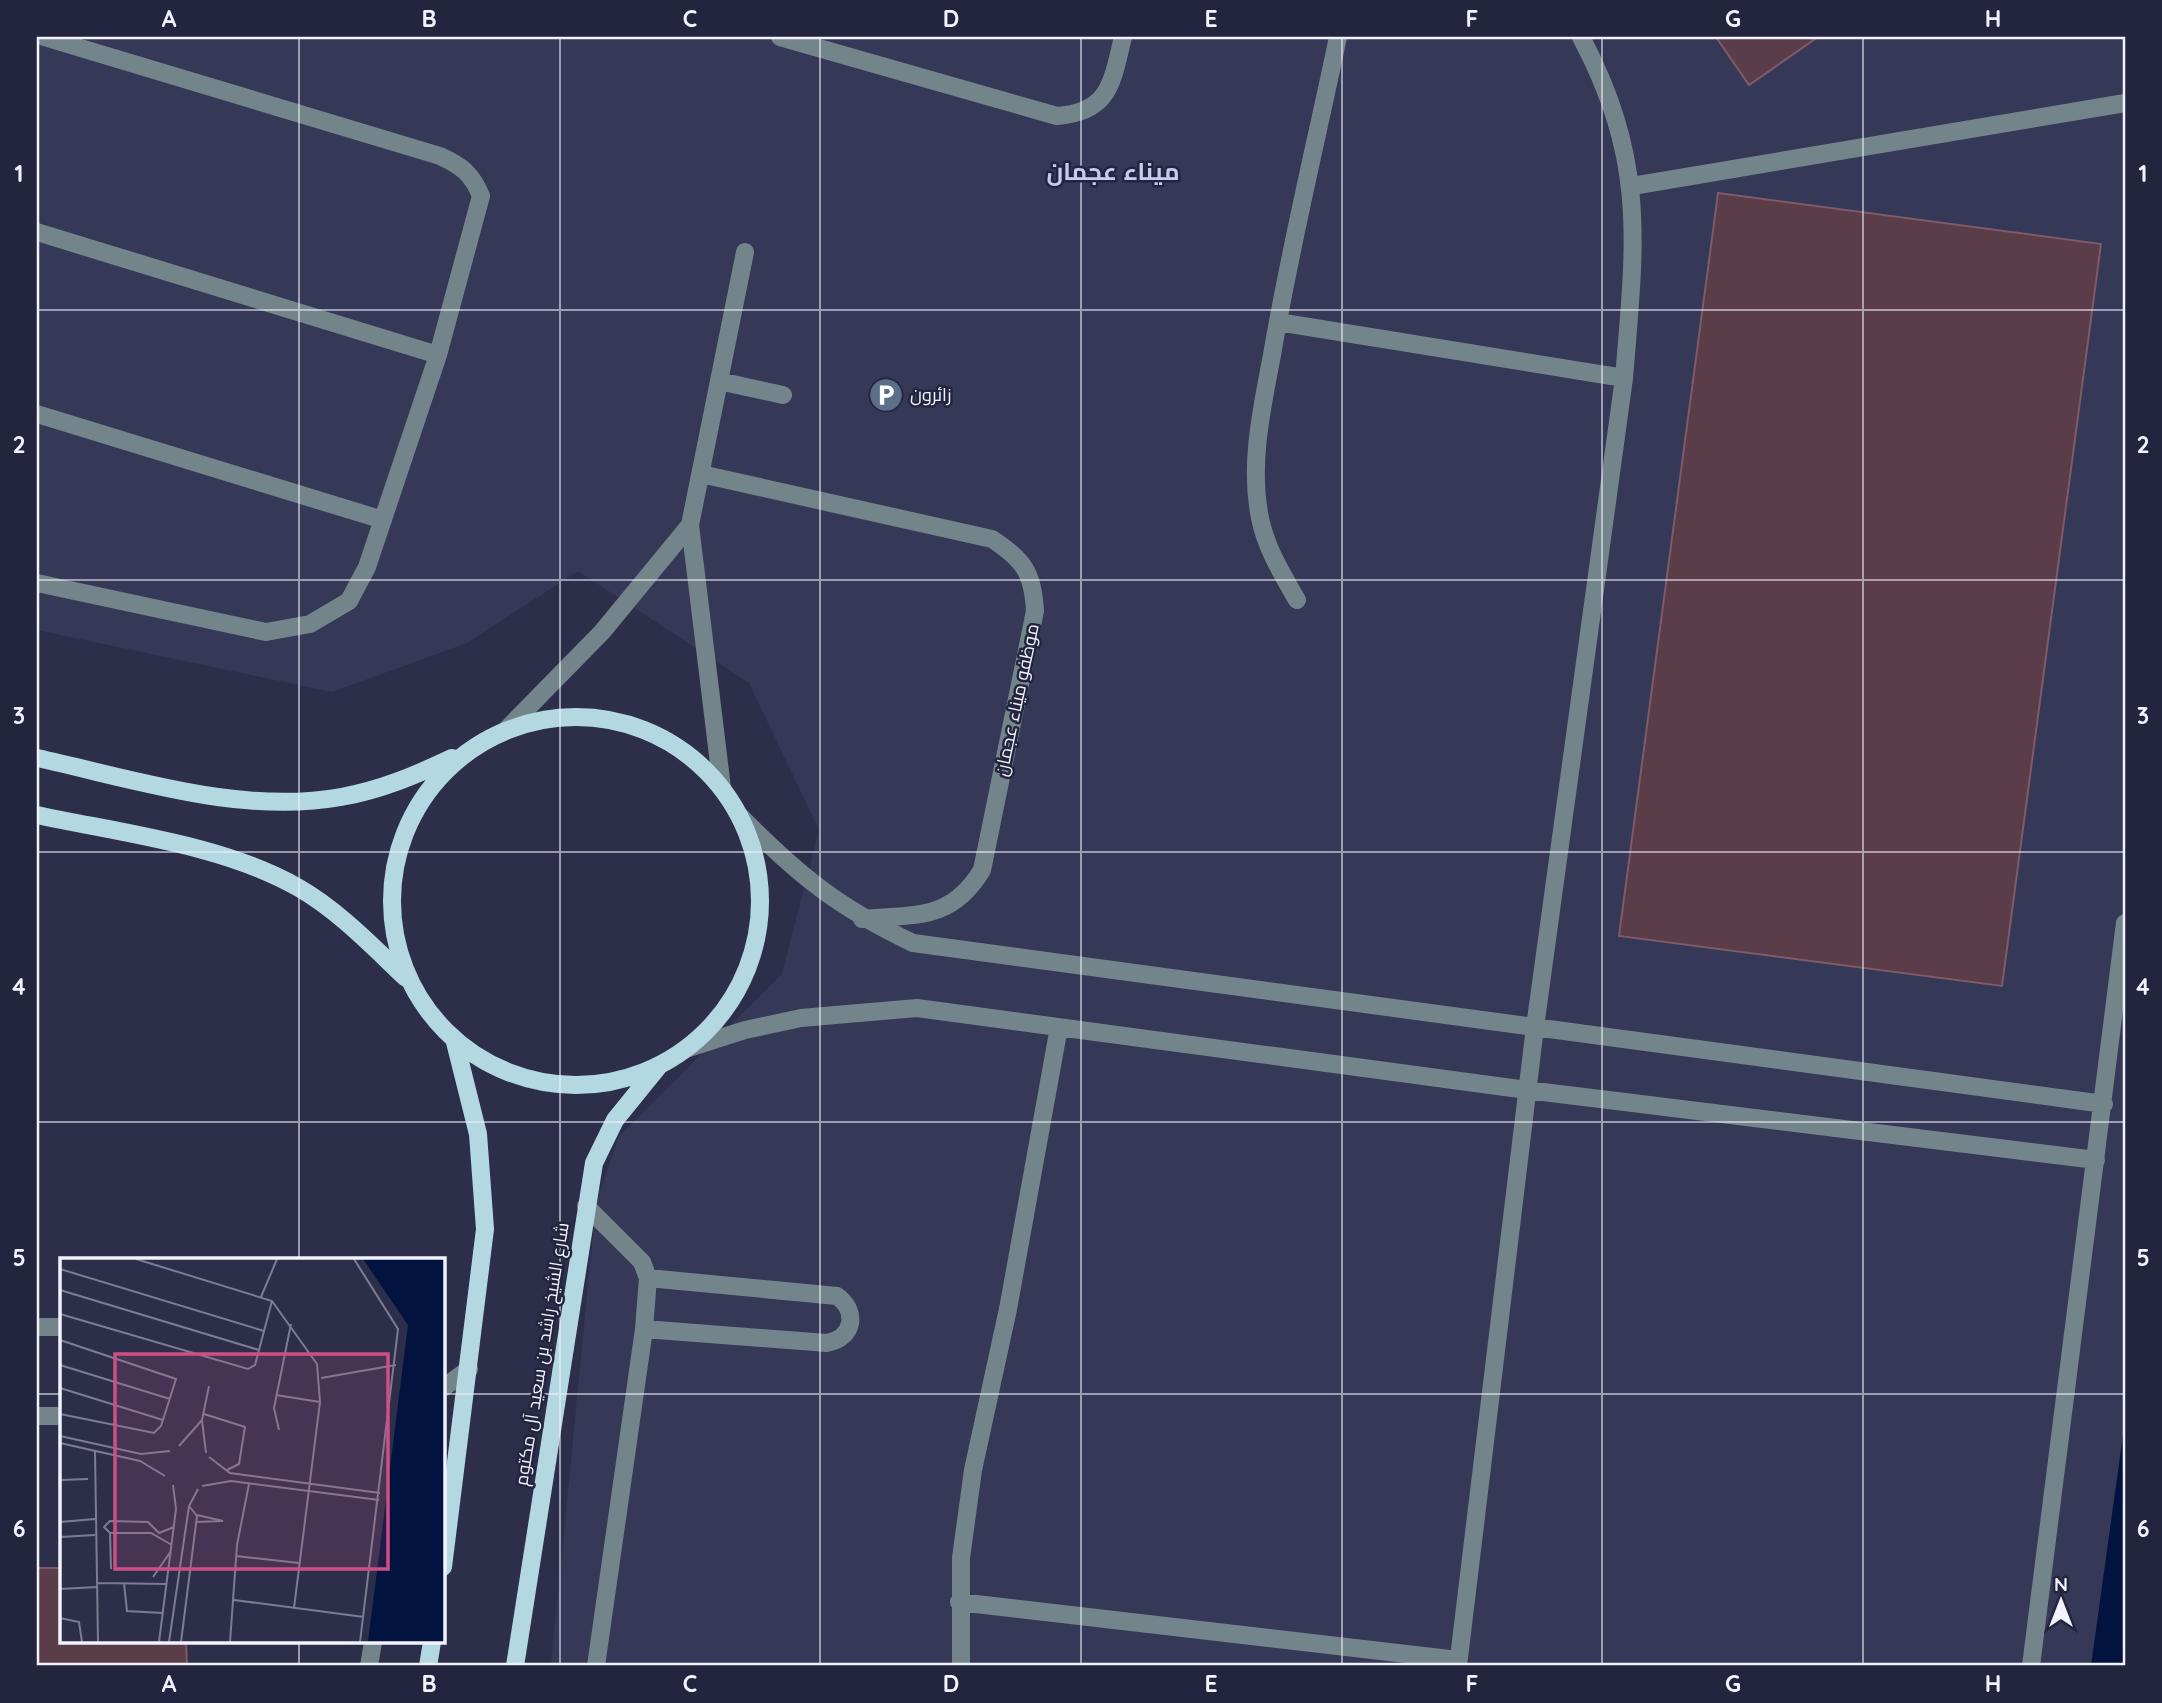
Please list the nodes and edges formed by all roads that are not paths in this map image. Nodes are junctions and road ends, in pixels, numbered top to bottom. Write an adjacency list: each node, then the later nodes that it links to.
1 (44, 37): 11 (lane)
2 (780, 37): 3 (lane)
3 (1124, 37)
4 (1338, 37): 10 (lane)
5 (1581, 37): 7 (lane)
6 (2125, 103): 7 (lane)
7 (1632, 186): 12 (lane)
8 (37, 232): 11 (lane)
9 (745, 253): 13 (lane)
10 (1278, 321): 12 (lane); 20 (lane)
11 (438, 355): 17 (lane)
12 (1625, 379): 31 (lane)
13 (719, 381): 14 (lane); 16 (lane)
14 (783, 395)
15 (37, 414): 17 (lane)
16 (701, 474): 18 (lane); 27 (lane, موظفو ميناء عجمان)
17 (383, 520): 19 (lane)
18 (690, 525): 21 (lane); 24 (lane)
19 (37, 583)
20 (1297, 600)
21 (505, 731): 22 (main road); 24 (main road)
22 (467, 751): 23 (main road); 29 (main road)
23 (37, 758)
24 (722, 788): 26 (main road)
25 (37, 815): 29 (main road)
26 (741, 817): 27 (lane); 33 (main road)
27 (862, 919): 31 (lane)
28 (2125, 923): 36 (lane)
29 (407, 979): 32 (main road)
30 (1059, 1027): 33 (lane); 35 (lane); 49 (lane)
31 (1535, 1027): 35 (lane); 36 (lane)
32 (455, 1042): 34 (main road); 43 (main road)
33 (689, 1048): 34 (main road)
34 (658, 1067): 38 (main road, شارع الشيخ راشد بن سعيد آل مكتوم)
35 (1527, 1090): 37 (lane); 52 (lane)
36 (2104, 1104): 37 (lane)
37 (2096, 1160): 58 (lane)
38 (586, 1206): 39 (lane); 55 (main road, شارع الشيخ راشد بن سعيد آل مكتوم)
39 (648, 1278): 42 (lane); 42 (lane)
40 (37, 1327): 41 (lane)
41 (60, 1327)
42 (644, 1329): 56 (lane)
43 (469, 1369): 44 (lane); 47 (main road)
44 (444, 1387)
45 (37, 1416): 46 (lane)
46 (60, 1416)
47 (446, 1513): 48 (main road)
48 (444, 1547)
49 (959, 1602): 52 (lane); 57 (lane)
50 (373, 1644): 53 (lane)
51 (432, 1644): 54 (main road)
52 (1458, 1663)
53 (369, 1666)
54 (428, 1666)
55 (515, 1666)
56 (596, 1666)
57 (961, 1666)
58 (2031, 1666)

